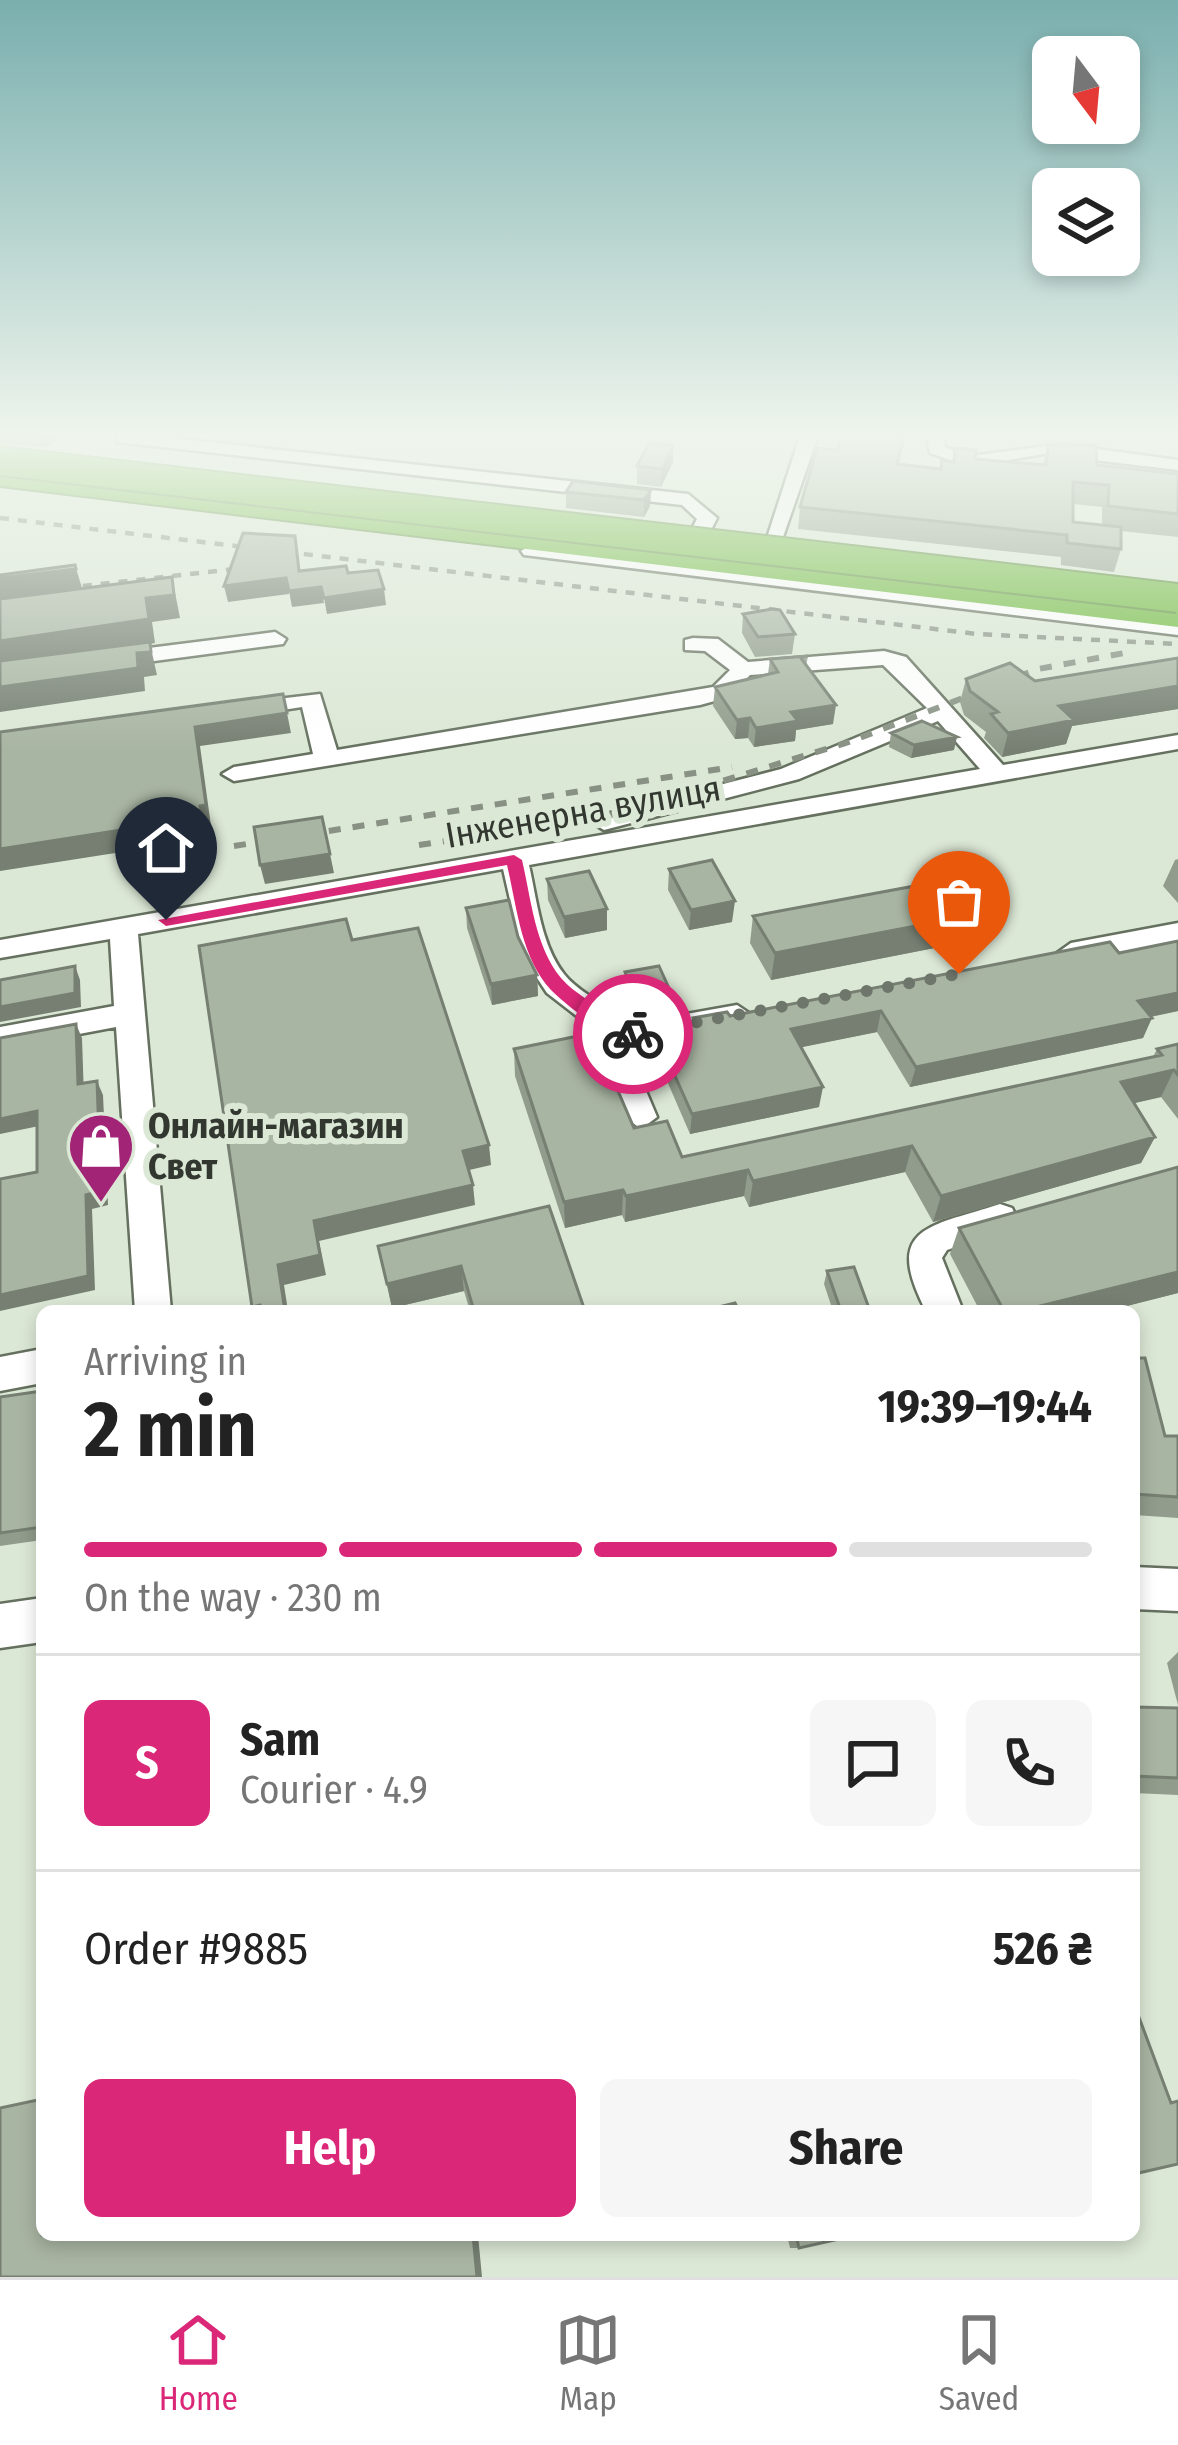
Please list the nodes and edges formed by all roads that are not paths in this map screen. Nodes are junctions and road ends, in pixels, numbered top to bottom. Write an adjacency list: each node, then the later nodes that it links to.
1 (515, 539): 14 (highway)
2 (605, 539): 7 (street)
3 (634, 539): 12 (highway, bridge)
4 (697, 539): 7 (street)
5 (749, 539): 9 (street)
6 (792, 539): 10 (street)
7 (692, 550): 9 (street)
8 (531, 551): 15 (street)
9 (753, 557): 13 (street)
10 (1134, 581): 11 (street); 13 (street)
11 (1178, 586)
12 (1178, 603): 13 (street)
13 (1148, 604)
14 (1178, 618)
15 (1178, 629)
16 (275, 639): 18 (street)
17 (693, 645): 19 (street)
18 (94, 662)
19 (743, 669): 20 (street); 23 (street)
20 (943, 710): 25 (street); 26 (street)
21 (223, 712): 23 (street)
22 (1178, 742): 25 (street, Інженерна вулиця)
23 (327, 759): 24 (street)
24 (234, 774)
25 (998, 774): 27 (street, Інженерна вулиця)
26 (561, 832)
27 (514, 860): 28 (street, Інженерна вулиця); 35 (street)
28 (123, 928): 30 (street, Інженерна вулиця); 33 (street)
29 (1178, 932): 31 (street)
30 (0, 949)
31 (1041, 958)
32 (768, 1009): 35 (street)
33 (130, 1014): 34 (street); 38 (street)
34 (0, 1038)
35 (609, 1039): 36 (street)
36 (641, 1117)
37 (1042, 1207): 39 (street)
38 (153, 1305)
39 (942, 1305)
40 (36, 1367): 41 (street)
41 (0, 1374)
42 (1140, 1588): 43 (street)
43 (1178, 1590)
44 (36, 1621): 45 (street)
45 (0, 1626)

